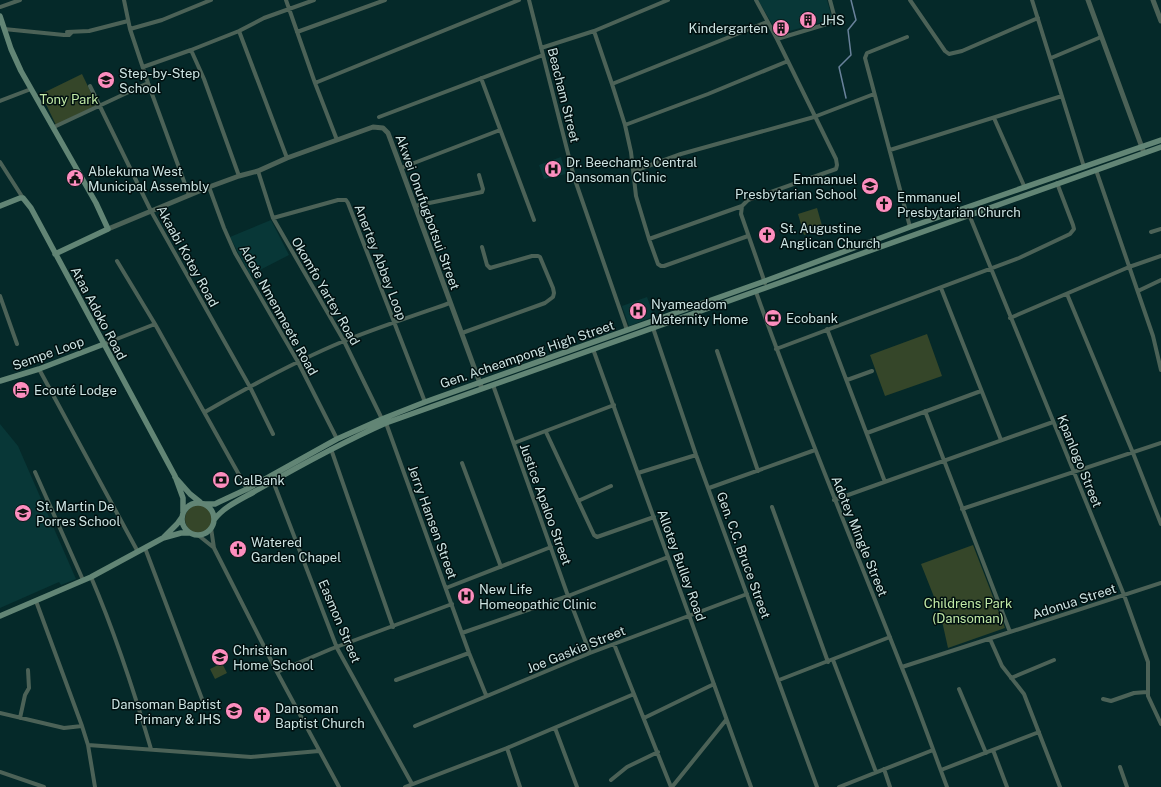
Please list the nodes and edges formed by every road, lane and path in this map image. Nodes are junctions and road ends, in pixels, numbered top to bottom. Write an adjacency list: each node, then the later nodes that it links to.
1 (20, 0): 16 (street)
2 (124, 0): 20 (street)
3 (211, 0): 24 (street)
4 (286, 0): 17 (street)
5 (314, 0): 17 (street)
6 (385, 0): 29 (street)
7 (519, 0): 41 (street)
8 (529, 0): 33 (street, Beacham Street)
9 (668, 0): 26 (street)
10 (756, 0): 22 (street)
11 (830, 0): 32 (street)
12 (910, 0): 19 (street)
13 (1032, 0): 19 (street)
14 (1088, 0): 31 (street)
15 (1153, 0): 21 (street)
16 (0, 7)
17 (289, 9): 25 (street); 29 (street)
18 (0, 16): 23 (main road)
19 (1038, 18): 36 (street)
20 (128, 20): 24 (street); 28 (street)
21 (1161, 21)
22 (767, 22): 32 (street); 42 (street)
23 (4, 29): 28 (street); 44 (main road)
24 (130, 29): 38 (street)
25 (239, 31): 34 (street); 61 (street)
26 (594, 31): 33 (street); 42 (street)
27 (67, 32): 28 (street)
28 (72, 32)
29 (297, 32): 41 (street)
30 (906, 37): 45 (street)
31 (1101, 37): 36 (street); 57 (street)
32 (777, 39): 37 (street)
33 (541, 48): 35 (street, Beacham Street)
34 (191, 50): 38 (street); 69 (street)
35 (543, 55): 39 (street); 109 (street, Beacham Street)
36 (1051, 58): 46 (street)
37 (788, 61): 50 (street); 52 (street)
38 (143, 67): 40 (street)
39 (481, 78): 49 (street); 54 (street)
40 (148, 83): 48 (street); 73 (street)
41 (314, 83): 55 (street)
42 (612, 84): 52 (street)
43 (90, 86): 48 (street, Akaabi Kotey Road)
44 (31, 90): 47 (street); 53 (main road)
45 (874, 94): 50 (street); 59 (street)
46 (1062, 96): 51 (street); 63 (street)
47 (0, 101)
48 (100, 106): 53 (street); 79 (street, Akaabi Kotey Road)
49 (379, 117)
50 (814, 117): 67 (street); 77 (street)
51 (994, 118): 59 (street); 72 (street)
52 (624, 125): 67 (street)
53 (54, 127): 85 (main road)
54 (500, 130): 64 (street); 82 (street)
55 (337, 140): 61 (street, Akwei Onufugbotsui Street); 64 (street, Akwei Onufugbotsui Street)
56 (1161, 140): 57 (main road, Gen. Acheampong High Street)
57 (1142, 146): 60 (street); 63 (main road, Gen. Acheampong High Street)
58 (1161, 147): 60 (main road, Gen. Acheampong High Street)
59 (890, 150): 83 (street)
60 (1144, 153): 65 (main road, Gen. Acheampong High Street)
61 (287, 158): 66 (street, Akwei Onufugbotsui Street)
62 (0, 162): 74 (street, Ataa Adoko Road)
63 (1084, 167): 72 (main road, Gen. Acheampong High Street)
64 (401, 168): 76 (street, Akwei Onufugbotsui Street)
65 (1096, 170): 70 (main road, Gen. Acheampong High Street); 93 (street)
66 (258, 171): 69 (street, Akwei Onufugbotsui Street); 81 (street, Okomfo Yartey Road)
67 (634, 171): 88 (street)
68 (479, 175): 76 (street)
69 (239, 176): 71 (street, Akwei Onufugbotsui Street)
70 (1058, 183): 80 (main road, Gen. Acheampong High Street); 94 (street)
71 (209, 187): 73 (street, Akwei Onufugbotsui Street); 117 (street, Adote Nmenmeete Road)
72 (1024, 188): 78 (main road, Gen. Acheampong High Street)
73 (189, 195): 79 (street, Akwei Onufugbotsui Street)
74 (23, 198): 75 (main road); 90 (main road, Ataa Adoko Road)
75 (0, 206)
76 (415, 206): 103 (street, Akwei Onufugbotsui Street)
77 (742, 206): 87 (street); 88 (street)
78 (966, 207): 80 (street, Kpanlogo Street); 83 (main road, Gen. Acheampong High Street)
79 (151, 211): 85 (street, Akwei Onufugbotsui Street); 125 (street, Akaabi Kotey Road)
80 (968, 215): 94 (street, Kpanlogo Street); 97 (main road, Gen. Acheampong High Street)
81 (273, 218): 105 (street, Anertey Abbey Loop); 111 (street, Okomfo Yartey Road)
82 (534, 220)
83 (910, 227): 96 (main road, Gen. Acheampong High Street)
84 (1161, 229): 86 (street)
85 (108, 230): 90 (main road, Akwei Onufugbotsui Street)
86 (1152, 232)
87 (748, 236): 88 (street); 96 (street)
88 (649, 239)
89 (482, 247): 110 (street)
90 (55, 254): 113 (main road, Ataa Adoko Road)
91 (1161, 256): 93 (street)
92 (117, 261): 106 (street)
93 (1129, 267): 99 (street); 101 (street)
94 (991, 269): 98 (street); 104 (street, Kpanlogo Street)
95 (1161, 280): 99 (street)
96 (765, 281): 97 (street); 109 (main road, Gen. Acheampong High Street)
97 (768, 288): 100 (main road, Gen. Acheampong High Street)
98 (941, 288): 108 (street); 127 (street)
99 (1138, 291): 119 (street)
100 (756, 292): 107 (main road, Gen. Acheampong High Street); 115 (street, Adotey Mingle Street)
101 (1067, 294): 104 (street); 144 (street)
102 (0, 296): 112 (street)
103 (450, 303): 105 (street); 110 (street, Akwei Onufugbotsui Street)
104 (1010, 318): 133 (street, Kpanlogo Street)
105 (393, 323): 111 (street); 128 (street, Anertey Abbey Loop)
106 (155, 324): 113 (street); 130 (street)
107 (652, 328): 114 (main road, Gen. Acheampong High Street); 145 (street, Gen. C.C. Bruce Street)
108 (827, 329): 115 (street); 121 (street)
109 (627, 330): 123 (main road, Gen. Acheampong High Street)
110 (462, 333): 123 (street, Akwei Onufugbotsui Street)
111 (344, 341): 117 (street); 132 (street, Okomfo Yartey Road)
112 (17, 344)
113 (104, 344): 118 (main road, Sempe Loop); 152 (main road, Ataa Adoko Road)
114 (593, 349): 124 (main road, Gen. Acheampong High Street); 129 (street, Allotey Bulley Road)
115 (776, 349): 143 (street, Adotey Mingle Street)
116 (717, 350): 149 (street)
117 (298, 362): 125 (street); 138 (street, Adote Nmenmeete Road)
118 (39, 369): 122 (main road, Sempe Loop); 174 (street)
119 (1161, 370)
120 (872, 371): 121 (street)
121 (847, 380): 136 (street)
122 (0, 381)
123 (480, 382): 126 (street, Akwei Onufugbotsui Street); 128 (main road, Gen. Acheampong High Street)
124 (493, 385): 126 (main road, Gen. Acheampong High Street); 140 (street, Justice Apaloo Street)
125 (250, 386): 130 (street); 137 (street, Akaabi Kotey Road)
126 (482, 388): 134 (main road, Gen. Acheampong High Street)
127 (981, 391): 131 (street); 139 (street)
128 (425, 402): 132 (main road, Gen. Acheampong High Street)
129 (614, 405): 135 (street); 151 (street, Allotey Bulley Road)
130 (205, 412): 157 (street)
131 (925, 412): 136 (street); 146 (street)
132 (382, 418): 138 (main road, Gen. Acheampong High Street)
133 (1053, 422): 139 (street); 150 (street, Kpanlogo Street)
134 (386, 423): 142 (main road, Gen. Acheampong High Street); 180 (street, Jerry Hansen Street)
135 (546, 432): 140 (street); 159 (street)
136 (867, 433): 154 (street)
137 (273, 434)
138 (337, 439): 157 (main road, Gen. Acheampong High Street)
139 (1001, 440): 146 (street)
140 (514, 443): 171 (street, Justice Apaloo Street)
141 (1161, 443): 144 (street)
142 (331, 449): 153 (main road, Gen. Acheampong High Street); 188 (street)
143 (815, 450): 149 (street); 158 (street, Adotey Mingle Street)
144 (1133, 453): 150 (street); 166 (street)
145 (696, 455): 151 (street); 156 (street, Gen. C.C. Bruce Street)
146 (943, 461): 154 (street); 162 (street)
147 (462, 463): 176 (street)
148 (35, 472): 178 (street)
149 (758, 472): 156 (street)
150 (1073, 472): 162 (street); 182 (street, Kpanlogo Street)
151 (638, 473): 164 (street, Allotey Bulley Road)
152 (175, 476): 160 (main road, Ataa Adoko Road); 163 (main road, Ataa Adoko Road)
153 (273, 482): 165 (main road, Gen. Acheampong High Street); 194 (street, Easmon Street)
154 (885, 482): 158 (street)
155 (611, 486): 159 (street)
156 (709, 488): 181 (street, Gen. C.C. Bruce Street)
157 (247, 489): 160 (main road, Gen. Acheampong High Street)
158 (834, 500): 191 (street, Adotey Mingle Street)
159 (578, 501): 164 (street)
160 (202, 503): 163 (main road); 165 (main road)
161 (772, 507): 199 (street)
162 (962, 509): 189 (street)
163 (183, 514): 168 (main road); 170 (main road)
164 (654, 517): 175 (street, Allotey Bulley Road)
165 (214, 520): 167 (main road)
166 (1161, 524)
167 (211, 528): 169 (main road); 173 (street)
168 (190, 532): 169 (main road); 170 (main road)
169 (198, 535): 173 (street)
170 (163, 538): 172 (main road)
171 (551, 547): 176 (street); 183 (street, Justice Apaloo Street)
172 (145, 548): 174 (main road); 211 (street)
173 (214, 548): 202 (street)
174 (138, 552): 177 (main road)
175 (668, 557): 183 (street); 186 (street, Allotey Bulley Road)
176 (500, 567): 180 (street)
177 (91, 577): 178 (main road); 224 (street)
178 (83, 580): 184 (main road)
179 (1161, 583): 182 (street, Adonua Street)
180 (446, 588): 185 (street, Jerry Hansen Street)
181 (746, 594): 186 (street, Joe Gaskia Street); 205 (street, Gen. C.C. Bruce Street)
182 (1124, 595): 189 (street, Adonua Street); 208 (street, Kpanlogo Street)
183 (568, 596): 190 (street); 196 (street, Justice Apaloo Street)
184 (36, 601): 187 (main road); 218 (street)
185 (452, 604): 188 (street); 190 (street, Jerry Hansen Street)
186 (689, 615): 193 (street, Joe Gaskia Street); 206 (street, Allotey Bulley Road)
187 (0, 616)
188 (393, 627): 194 (street)
189 (1010, 632): 192 (street, Adonua Street)
190 (462, 633): 195 (street, Jerry Hansen Street)
191 (890, 637): 197 (street); 200 (street, Adotey Mingle Street)
192 (990, 639): 200 (street, Adonua Street); 203 (street)
193 (614, 644): 196 (street, Joe Gaskia Street); 209 (street)
194 (337, 648): 202 (street); 236 (street, Easmon Street)
195 (469, 653): 204 (street); 210 (street, Jerry Hansen Street)
196 (590, 653): 210 (street, Joe Gaskia Street)
197 (834, 660): 199 (street); 234 (street)
198 (1054, 660): 203 (street)
199 (828, 662): 205 (street)
200 (902, 667): 225 (street, Adotey Mingle Street)
201 (28, 670): 214 (street)
202 (277, 672): 227 (street)
203 (1011, 678): 221 (street)
204 (396, 680)
205 (779, 680): 245 (street, Gen. C.C. Bruce Street)
206 (714, 684): 215 (street); 216 (street, Allotey Bulley Road)
207 (959, 689): 229 (street)
208 (1147, 692): 212 (street); 217 (street, Kpanlogo Street)
209 (634, 694): 215 (street); 220 (street)
210 (486, 695): 219 (street, Joe Gaskia Street)
211 (202, 699)
212 (1103, 699)
213 (0, 713): 214 (street)
214 (20, 718): 218 (street)
215 (644, 718): 228 (street)
216 (726, 720): 243 (street); 244 (street, Allotey Bulley Road)
217 (1161, 724)
218 (82, 726): 222 (street)
219 (415, 726)
220 (555, 728): 223 (street); 242 (street)
221 (1039, 732): 226 (street); 250 (street)
222 (88, 744): 224 (street); 238 (street)
223 (507, 748): 236 (street); 241 (street)
224 (151, 749): 227 (street)
225 (933, 750): 231 (street); 232 (street, Adotey Mingle Street)
226 (993, 750): 229 (street); 249 (street)
227 (319, 751): 239 (street)
228 (658, 752): 235 (street); 243 (street)
229 (986, 753): 232 (street)
230 (1120, 767): 251 (street)
231 (884, 769): 234 (street); 247 (street)
232 (940, 770): 248 (street, Adotey Mingle Street)
233 (0, 772): 237 (street)
234 (876, 772): 246 (street)
235 (611, 780)
236 (412, 784): 240 (street)
237 (44, 787)
238 (95, 787)
239 (339, 787)
240 (405, 787)
241 (520, 787)
242 (578, 787)
243 (672, 787)
244 (751, 787)
245 (818, 787)
246 (839, 787)
247 (890, 787)
248 (947, 787)
249 (1007, 787)
250 (1060, 787)
251 (1127, 787)

